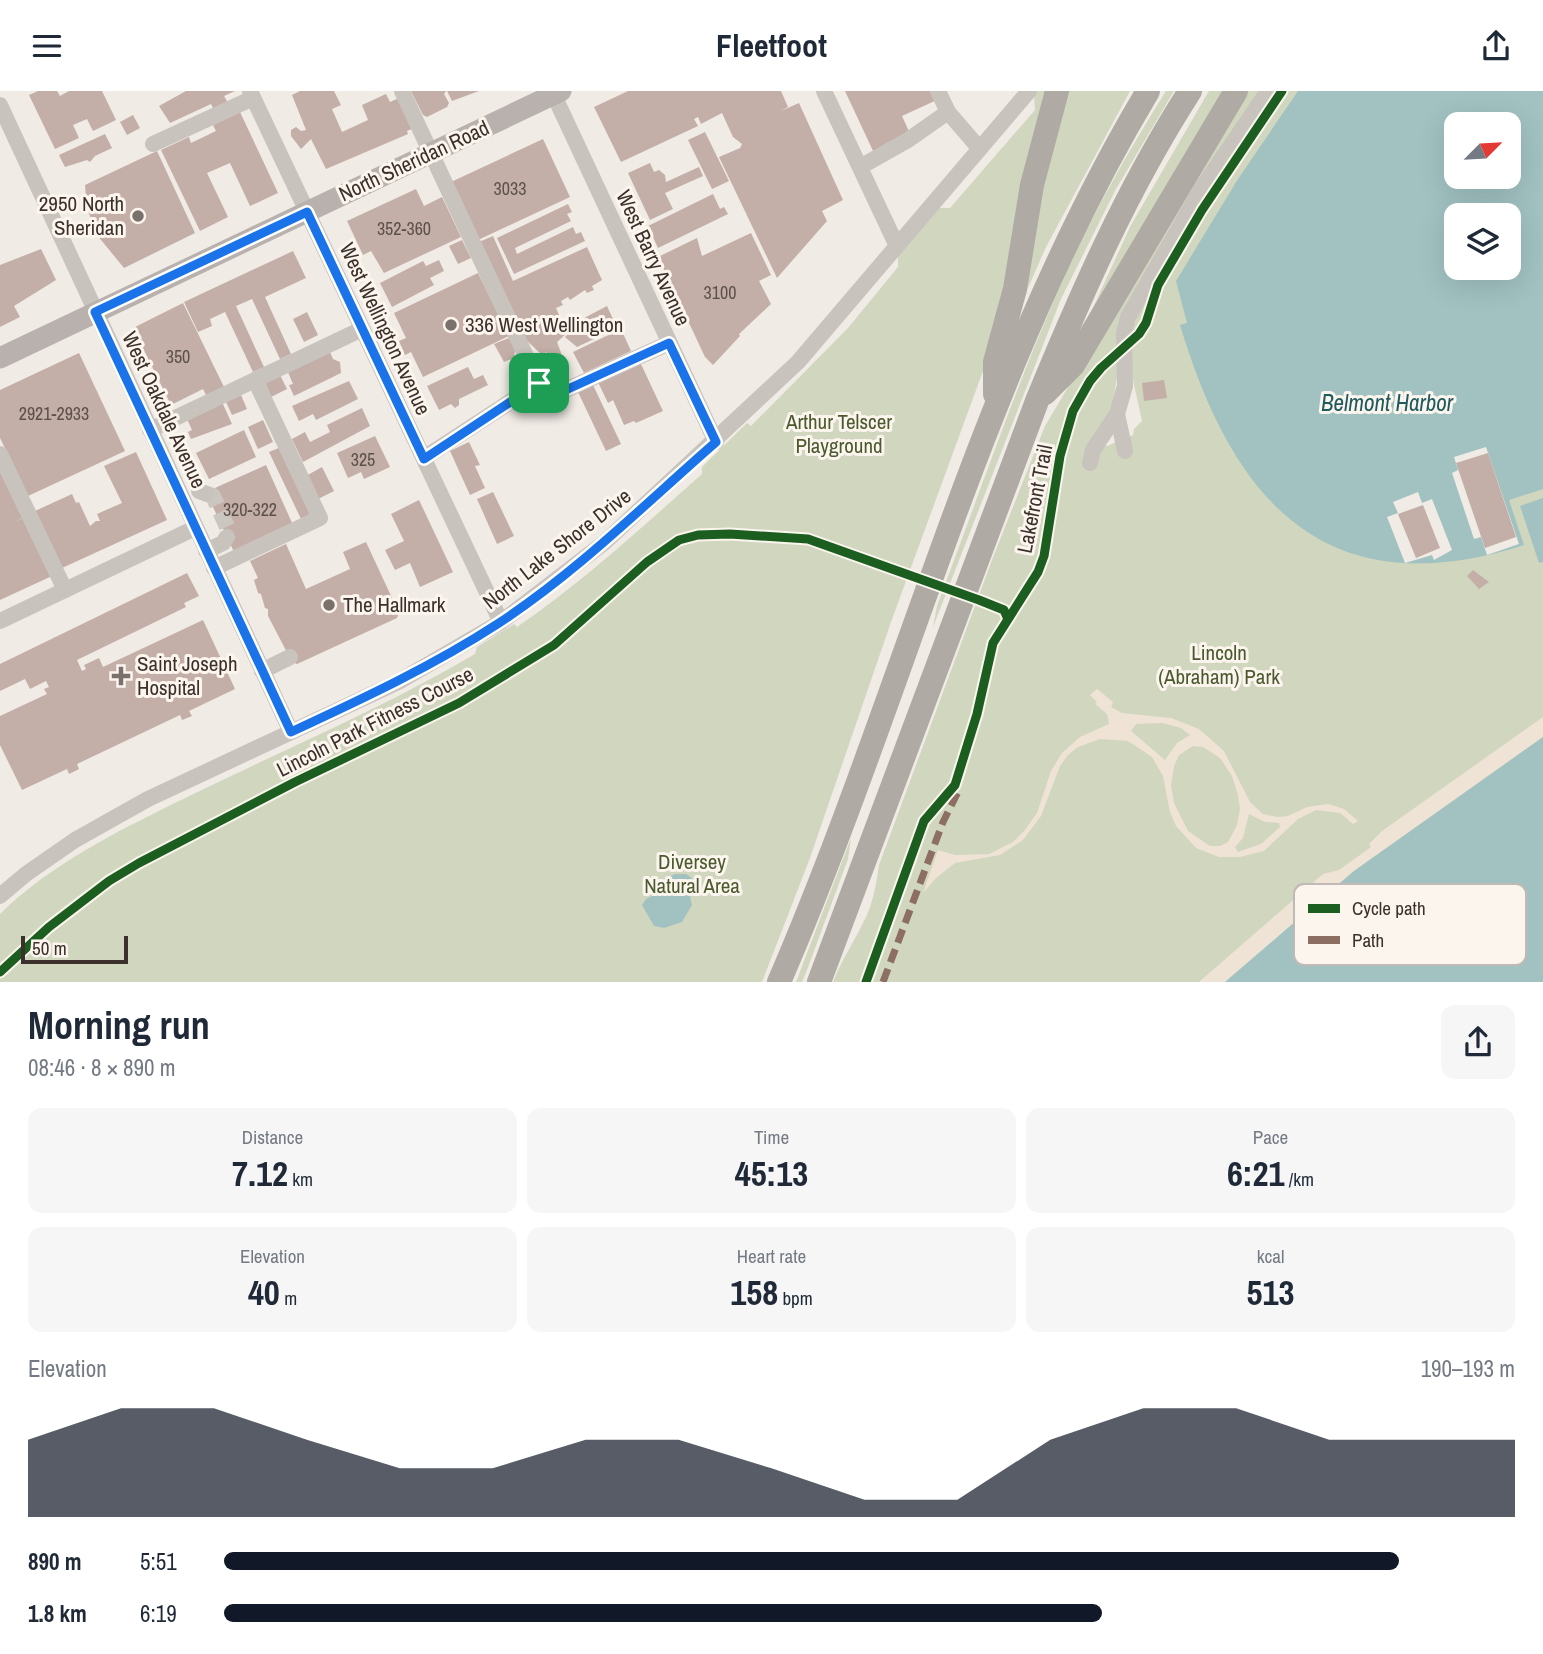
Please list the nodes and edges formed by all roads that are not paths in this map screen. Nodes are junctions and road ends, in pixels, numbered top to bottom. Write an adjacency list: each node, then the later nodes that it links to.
1 (402, 91): 17 (street)
2 (824, 91): 18 (street)
3 (938, 91): 14 (street)
4 (948, 91): 14 (street)
5 (1029, 91): 16 (street, North Lake Shore Drive)
6 (1057, 91): 28 (highway)
7 (1148, 91): 28 (highway)
8 (1191, 91): 27 (highway)
9 (1236, 91): 27 (highway)
10 (1268, 91): 29 (street)
11 (556, 92): 17 (main road, North Sheridan Road); 23 (street, West Barry Avenue)
12 (252, 94): 15 (street); 19 (street, West Wellington Avenue)
13 (0, 106): 21 (street, West Oakdale Avenue)
14 (948, 112): 16 (street); 18 (street)
15 (153, 144)
16 (979, 148): 20 (street, North Lake Shore Drive)
17 (431, 153): 19 (main road, North Sheridan Road); 26 (street)
18 (859, 167): 20 (street)
19 (307, 212): 21 (main road, North Sheridan Road); 22 (street, West Wellington Avenue)
20 (896, 244): 32 (street, North Lake Shore Drive)
21 (95, 312): 24 (main road, North Sheridan Road); 30 (street, West Oakdale Avenue)
22 (362, 329): 25 (street); 36 (street, West Wellington Avenue)
23 (669, 343): 26 (street); 32 (street, West Barry Avenue)
24 (0, 358)
25 (255, 380): 30 (street); 41 (street)
26 (539, 383): 36 (street)
27 (1037, 401): 50 (highway)
28 (995, 407): 49 (highway)
29 (1118, 414): 31 (street); 33 (street)
30 (150, 429): 38 (street, West Oakdale Avenue)
31 (1104, 436): 34 (street); 37 (street)
32 (716, 442): 44 (street, North Lake Shore Drive)
33 (1128, 444)
34 (1104, 453)
35 (0, 454): 42 (street)
36 (424, 459): 44 (street, West Wellington Avenue)
37 (1090, 463)
38 (195, 528): 40 (street, West Oakdale Avenue); 42 (street)
39 (227, 537): 40 (street)
40 (206, 551): 41 (street, West Oakdale Avenue)
41 (214, 568): 46 (street, West Oakdale Avenue)
42 (65, 590): 43 (street)
43 (0, 621)
44 (500, 622): 47 (street, North Lake Shore Drive)
45 (290, 657): 46 (street)
46 (262, 670): 47 (street, West Oakdale Avenue)
47 (291, 732): 48 (street, North Lake Shore Drive)
48 (0, 896)
49 (779, 982)
50 (818, 982)

